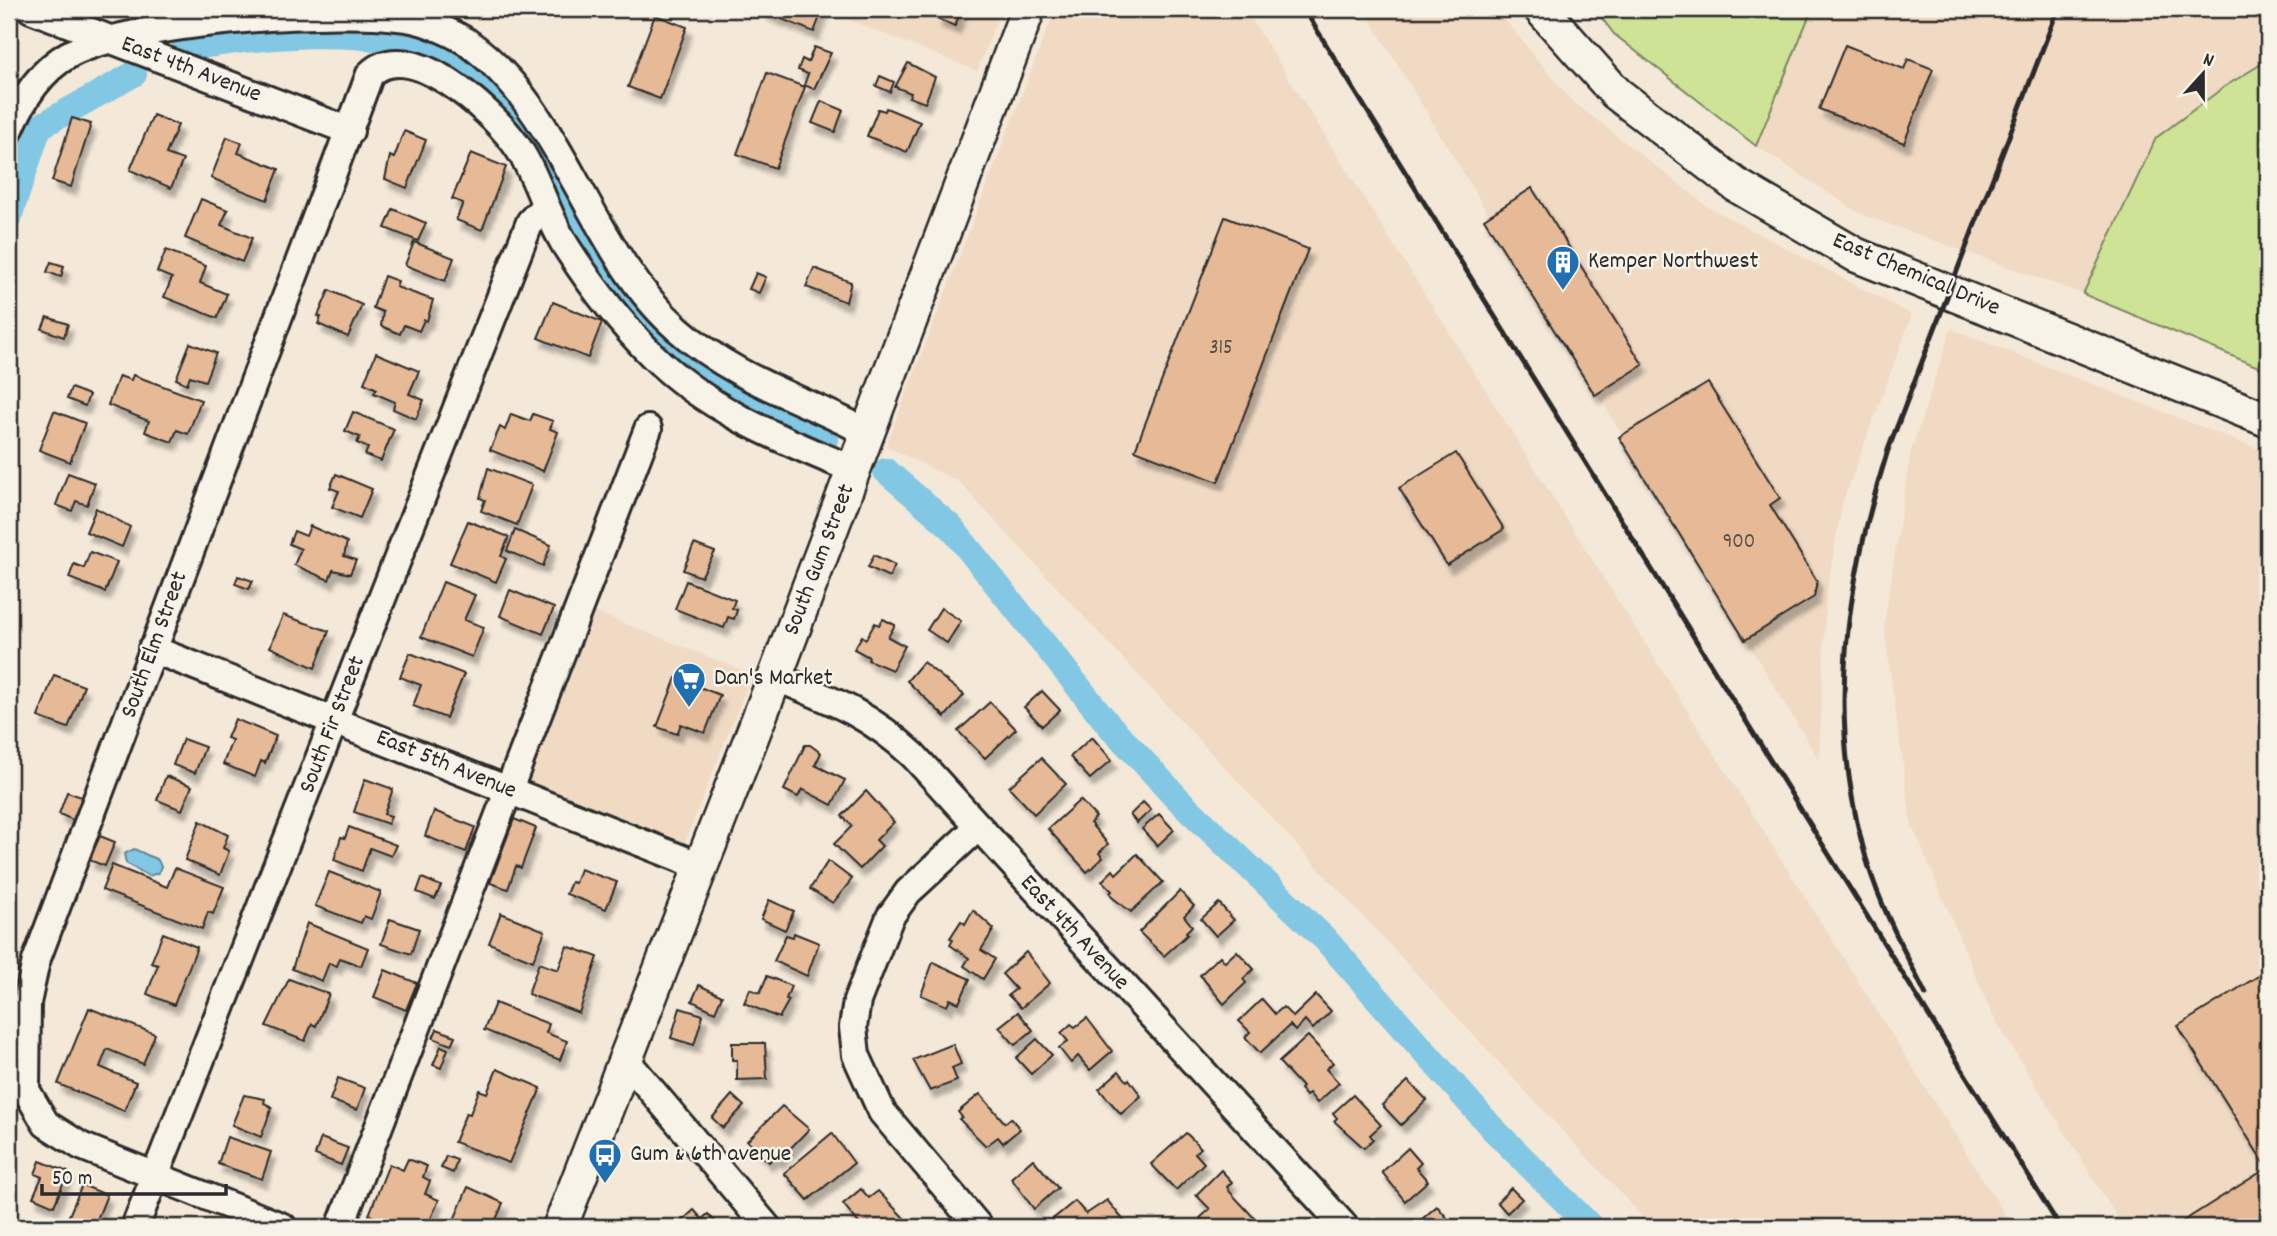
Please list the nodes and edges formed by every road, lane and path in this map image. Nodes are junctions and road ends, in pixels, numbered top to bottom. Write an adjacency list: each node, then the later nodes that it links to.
1 (31, 9): 4 (street, East 4th Avenue)
2 (1028, 9): 10 (main road, South Gum Street)
3 (1541, 9): 8 (main road, East Chemical Drive)
4 (113, 40): 5 (street); 6 (street, East 4th Avenue); 10 (street)
5 (9, 131)
6 (351, 131): 7 (street, South Elm Street); 12 (street, South Elm Street)
7 (537, 214): 11 (street); 14 (street, South Fir Street)
8 (2268, 420)
9 (648, 429): 15 (street)
10 (867, 433): 11 (main road, South Gum Street)
11 (854, 470): 13 (main road, South Gum Street)
12 (152, 649): 14 (street, East 5th Avenue); 19 (street, South Elm Street)
13 (775, 677): 16 (street, East 4th Avenue); 17 (main road, South Gum Street)
14 (335, 721): 15 (street, East 5th Avenue); 19 (street, South Fir Street)
15 (507, 789): 17 (street, East 5th Avenue); 22 (street)
16 (977, 828): 25 (street); 26 (street, East 4th Avenue)
17 (700, 866): 18 (main road, South Gum Street)
18 (625, 1059): 23 (main road, South Gum Street); 24 (street)
19 (155, 1176): 20 (street, South Fir Street); 21 (street, South Elm Street)
20 (135, 1227)
21 (283, 1227)
22 (340, 1227)
23 (560, 1227)
24 (767, 1227)
25 (979, 1227)
26 (1345, 1227)

